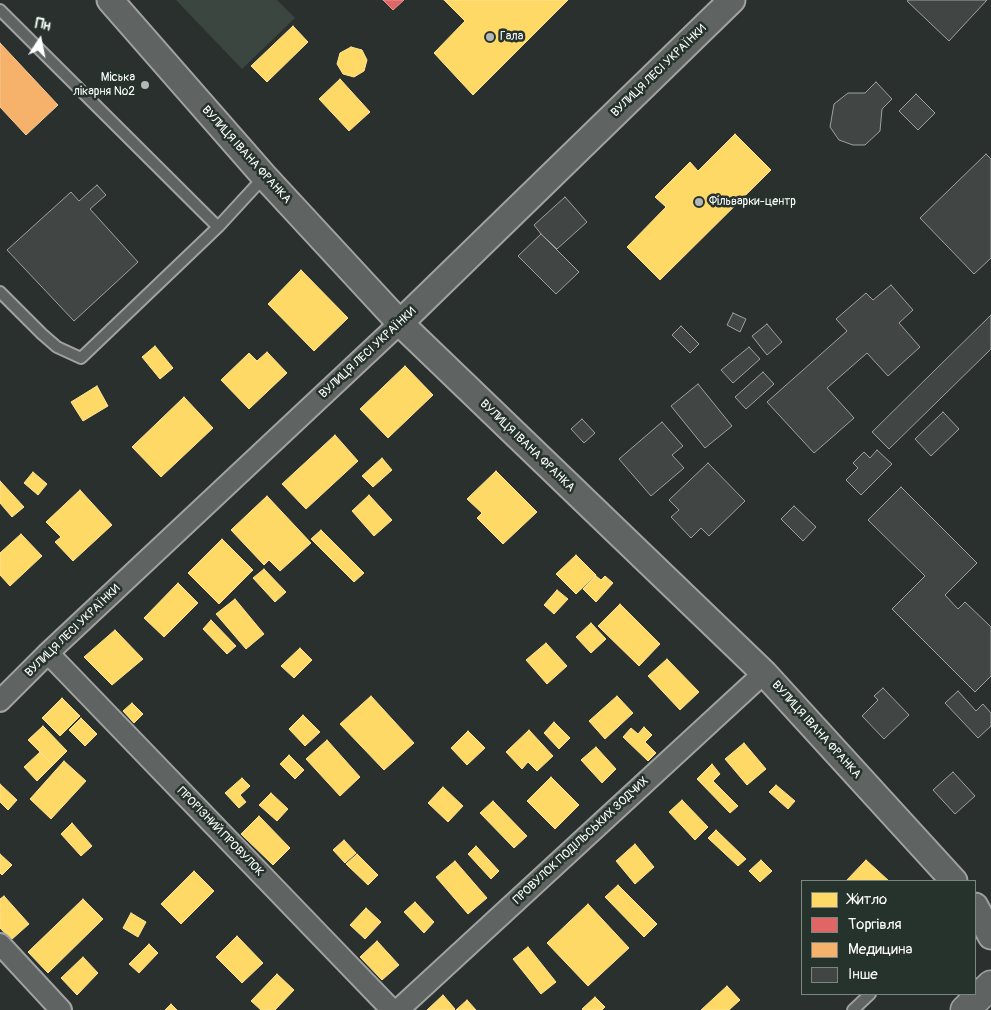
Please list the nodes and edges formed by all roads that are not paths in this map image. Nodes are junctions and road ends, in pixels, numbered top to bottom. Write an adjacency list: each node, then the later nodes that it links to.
1 (110, 0): 4 (street, ВУЛИЦЯ ІВАНА ФРАНКА)
2 (732, 0): 7 (street, ВУЛИЦЯ ЛЕСІ УКРАЇНКИ)
3 (0, 10): 5 (lane)
4 (264, 176): 5 (lane); 7 (street, ВУЛИЦЯ ІВАНА ФРАНКА)
5 (218, 227): 6 (lane)
6 (0, 292)
7 (400, 323): 8 (street, ВУЛИЦЯ ЛЕСІ УКРАЇНКИ); 9 (street, ВУЛИЦЯ ІВАНА ФРАНКА)
8 (48, 653): 10 (street, ВУЛИЦЯ ЛЕСІ УКРАЇНКИ); 18 (street, ПРОРІЗНИЙ ПРОВУЛОК)
9 (764, 673): 11 (street, ВУЛИЦЯ ІВАНА ФРАНКА); 19 (street, ПРОВУЛОК ПОДІЛЬСЬКИХ ЗОДЧИХ)
10 (0, 701)
11 (953, 880)
12 (976, 908): 13 (street)
13 (991, 936)
14 (0, 944): 17 (street)
15 (991, 985): 21 (main road)
16 (869, 995): 20 (lane)
17 (61, 1010)
18 (392, 1010)
19 (398, 1010)
20 (853, 1010)
21 (965, 1010)

